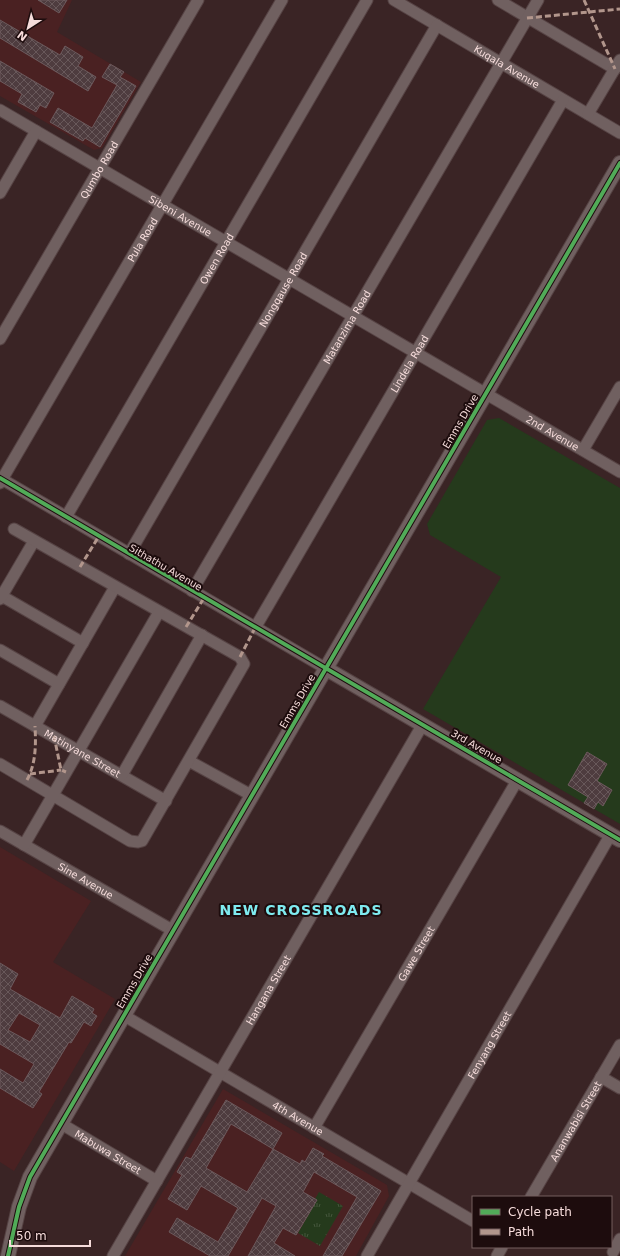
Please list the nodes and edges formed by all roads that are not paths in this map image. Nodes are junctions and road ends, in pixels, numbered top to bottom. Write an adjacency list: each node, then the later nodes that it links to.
1 (198, 0): 17 (street, Qumbo Road)
2 (282, 0): 19 (street, Pula Road)
3 (367, 0): 20 (street, Owen Road)
4 (394, 0): 8 (street, Kuqala Avenue)
5 (498, 0): 7 (street)
6 (538, 0): 7 (street, Matanzima Road)
7 (527, 18): 9 (street, Matanzima Road); 10 (street)
8 (437, 25): 9 (street, Kuqala Avenue); 21 (street, Nongqause Road)
9 (501, 63): 11 (street, Kuqala Avenue); 22 (street, Matanzima Road)
10 (617, 64): 13 (street)
11 (564, 100): 13 (street, Kuqala Avenue); 24 (street, Lindela Road)
12 (0, 110): 14 (street, Sibeni Avenue)
13 (588, 114): 15 (street, Kuqala Avenue)
14 (36, 131): 17 (street, Sibeni Avenue); 18 (street)
15 (620, 133)
16 (620, 163): 26 (street, Emms Drive)
17 (100, 168): 19 (street, Sibeni Avenue); 23 (street, Qumbo Road)
18 (0, 193)
19 (162, 205): 20 (street, Sibeni Avenue); 29 (street, Pula Road)
20 (226, 242): 21 (street, Sibeni Avenue); 30 (street, Owen Road)
21 (290, 279): 22 (street, Sibeni Avenue); 33 (street, Nongqause Road)
22 (353, 315): 24 (street, Sibeni Avenue); 35 (street, Matanzima Road)
23 (0, 339)
24 (416, 352): 26 (street, Sibeni Avenue); 38 (street, Lindela Road)
25 (620, 387): 27 (street)
26 (486, 393): 27 (street, 2nd Avenue); 42 (street, Emms Drive)
27 (583, 450): 28 (street, 2nd Avenue)
28 (620, 472)
29 (1, 480): 30 (street, Sithathu Avenue)
30 (66, 517): 33 (street, Sithathu Avenue)
31 (14, 529): 32 (street)
32 (34, 541): 34 (street); 36 (street)
33 (129, 554): 35 (street, Sithathu Avenue)
34 (115, 587): 37 (street); 40 (street)
35 (192, 591): 38 (street, Sithathu Avenue)
36 (1, 597): 40 (street)
37 (159, 612): 39 (street); 47 (street)
38 (256, 628): 42 (street, Sithathu Avenue)
39 (202, 635): 48 (street); 50 (street)
40 (83, 643): 43 (street)
41 (0, 650): 43 (street)
42 (325, 668): 45 (street, 3rd Avenue); 53 (street, Emms Drive)
43 (59, 684): 46 (street)
44 (0, 706): 46 (street, Matinyane Street)
45 (424, 724): 51 (street, 3rd Avenue); 61 (street, Hangana Street)
46 (35, 726): 47 (street, Matinyane Street)
47 (79, 750): 50 (street, Matinyane Street); 52 (street)
48 (189, 760): 53 (street); 54 (street)
49 (0, 764): 52 (street)
50 (122, 775): 54 (street, Matinyane Street)
51 (518, 780): 56 (street, 3rd Avenue); 65 (street, Gawe Street)
52 (52, 795): 54 (street); 57 (street)
53 (251, 795): 58 (street, Emms Drive)
54 (166, 801)
55 (0, 831): 57 (street, Sine Avenue)
56 (616, 837): 67 (street, Fenyang Street)
57 (24, 845): 58 (street, Sine Avenue)
58 (172, 930): 59 (street, Emms Drive)
59 (123, 1015): 61 (street, 4th Avenue); 64 (street, Emms Drive)
60 (620, 1045): 62 (street, Ananwabisi Street)
61 (220, 1073): 65 (street, 4th Avenue); 66 (street, Hangana Street)
62 (601, 1077): 63 (street); 68 (street, Ananwabisi Street)
63 (620, 1088)
64 (60, 1123): 66 (street, Mabuwa Street); 72 (street, Emms Drive)
65 (314, 1128): 67 (street, 4th Avenue)
66 (157, 1181): 73 (street, Hangana Street)
67 (408, 1183): 69 (street, 4th Avenue); 74 (street, Fenyang Street)
68 (532, 1196)
69 (472, 1221)
70 (620, 1239): 71 (street)
71 (613, 1252)
72 (8, 1256)
73 (113, 1256)
74 (367, 1256)

